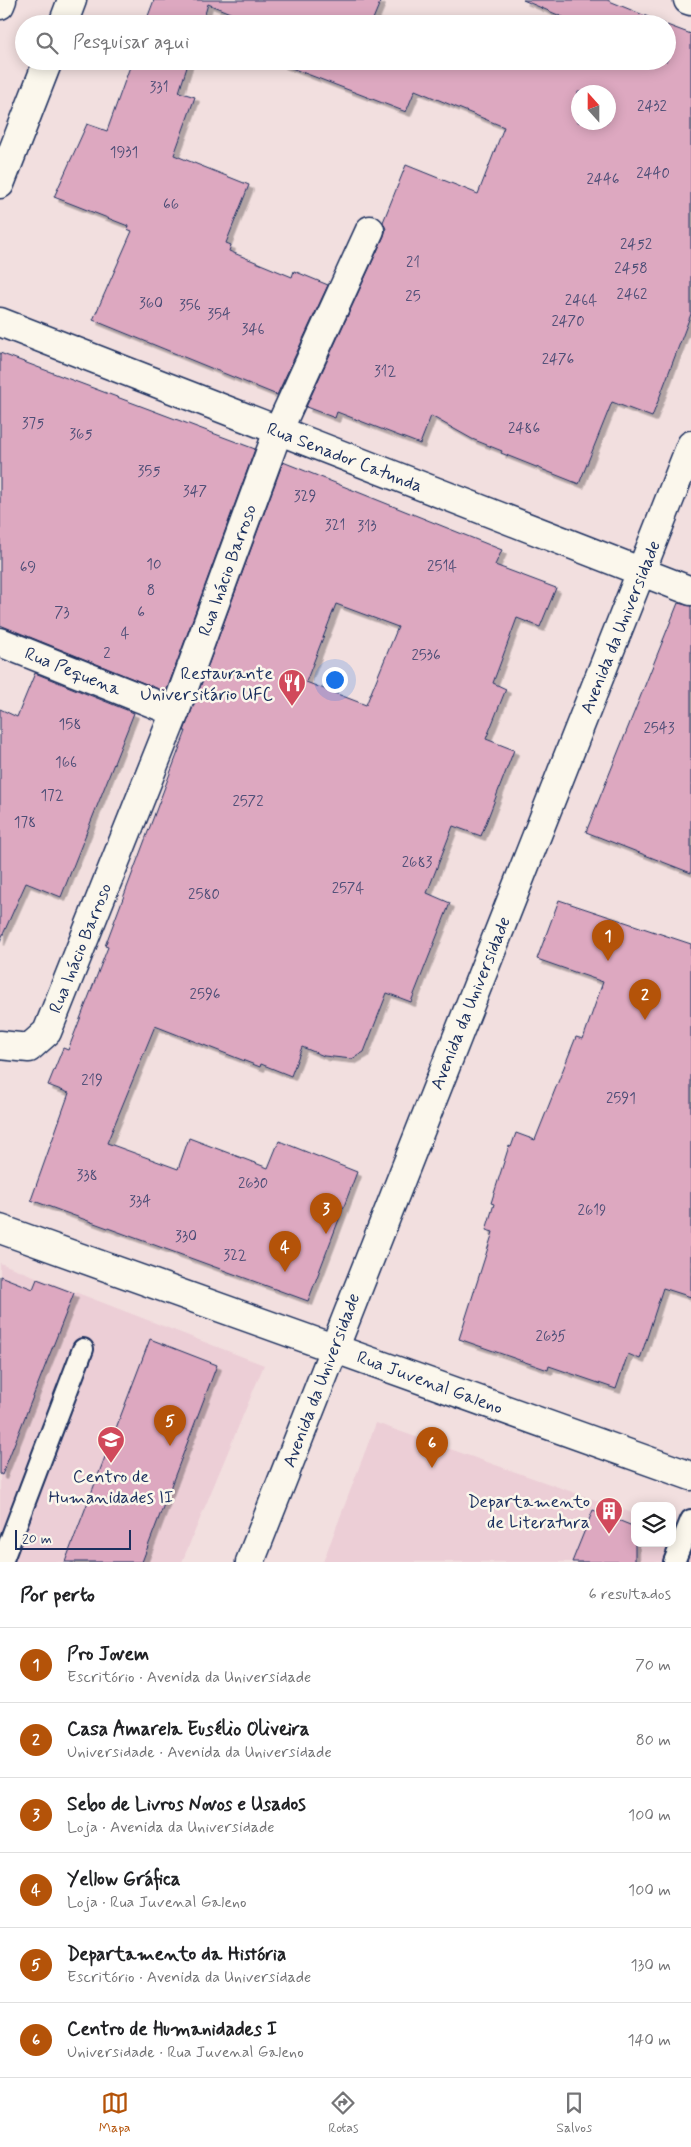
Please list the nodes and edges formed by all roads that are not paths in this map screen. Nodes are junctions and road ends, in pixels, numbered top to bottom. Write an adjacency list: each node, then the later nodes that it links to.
1 (2, 0): 5 (street)
2 (72, 0): 6 (street)
3 (688, 0): 4 (street)
4 (691, 1)
5 (0, 5)
6 (66, 15)
7 (44, 70): 8 (street)
8 (0, 184)
9 (370, 230): 11 (street, Rua Inácio Barroso)
10 (0, 322): 11 (street, Rua Senador Catunda)
11 (278, 431): 13 (street, Rua Senador Catunda); 16 (street, Rua Inácio Barroso)
12 (691, 445): 13 (street, Avenida da Universidade)
13 (641, 572): 14 (street, Rua Senador Catunda); 19 (street, Avenida da Universidade)
14 (691, 591)
15 (0, 642): 16 (street, Rua Pequena)
16 (175, 712): 17 (street, Rua Inácio Barroso)
17 (0, 1045)
18 (0, 1229): 19 (street, Rua Juvenal Galeno)
19 (334, 1348): 21 (street, Rua Juvenal Galeno); 24 (street, Avenida da Universidade)
20 (83, 1349): 23 (lane)
21 (691, 1476)
22 (691, 1520): 25 (lane)
23 (2, 1562)
24 (250, 1562)
25 (674, 1562)

